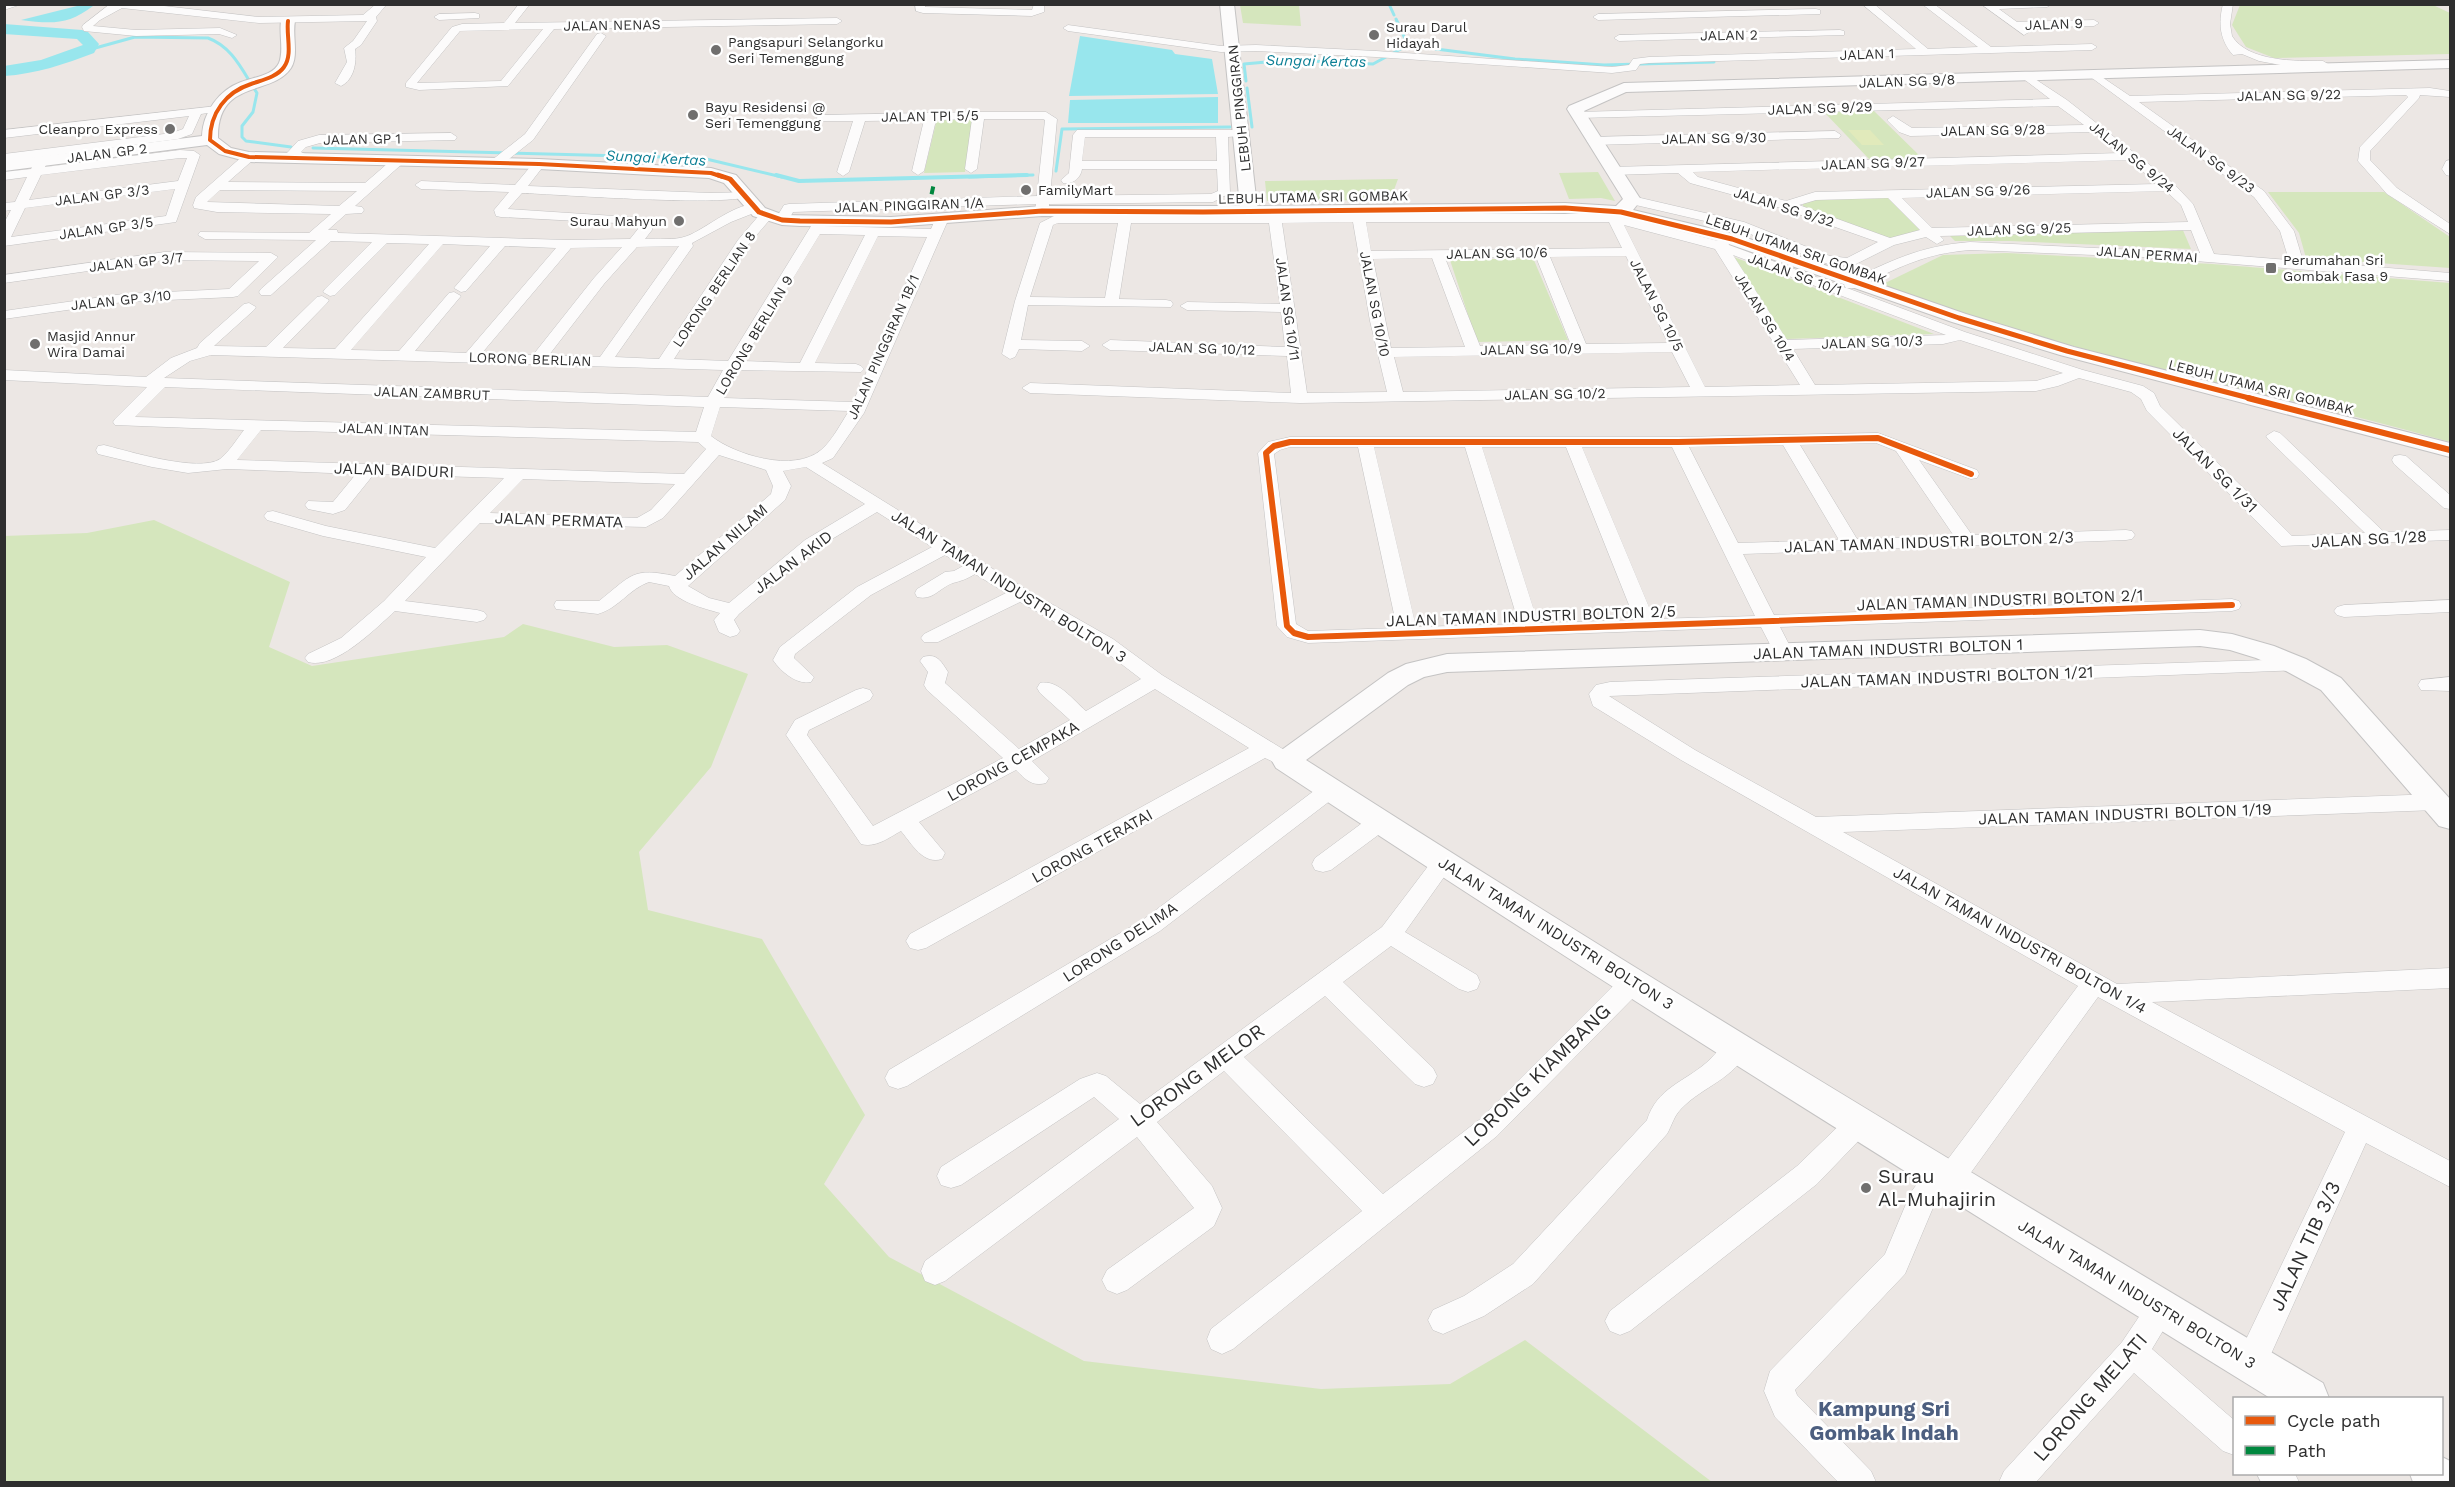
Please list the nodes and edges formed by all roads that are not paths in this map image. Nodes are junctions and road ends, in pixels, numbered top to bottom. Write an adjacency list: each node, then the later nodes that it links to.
1 (17, 4): 13 (street)
2 (382, 4): 19 (street)
3 (450, 4): 17 (street)
4 (525, 4): 17 (street)
5 (1227, 4): 34 (street, LEBUH PINGGIRAN)
6 (1868, 4): 36 (street)
7 (1927, 4): 35 (street)
8 (2047, 4): 11 (street)
9 (2228, 4): 31 (street)
10 (119, 5): 26 (street); 28 (street)
11 (1987, 5): 23 (street)
12 (920, 6): 14 (street)
13 (4, 7)
14 (978, 8): 15 (street)
15 (1039, 8)
16 (1812, 8): 18 (street); 27 (street)
17 (515, 16): 20 (street); 24 (street)
18 (1598, 17)
19 (370, 21): 26 (street); 26 (street); 43 (street)
20 (551, 21): 21 (street, JALAN NENAS); 24 (street, JALAN NENAS); 24 (street, JALAN NENAS)
21 (837, 21)
22 (2094, 23): 23 (street, JALAN 9)
23 (2014, 25): 33 (street)
24 (507, 26)
25 (1068, 28): 34 (street, JALAN 1)
26 (294, 29): 49 (street)
27 (1840, 33): 30 (street, JALAN 2); 37 (street)
28 (232, 35)
29 (601, 36): 72 (street)
30 (1619, 38)
31 (2230, 42): 39 (street); 40 (street)
32 (2092, 46): 33 (street, JALAN 1)
33 (2047, 48): 35 (street, JALAN 1)
34 (1232, 49): 37 (street, JALAN 1); 60 (street, LEBUH PINGGIRAN)
35 (1989, 50): 36 (street, JALAN 1)
36 (1926, 52): 37 (street, JALAN 1)
37 (1863, 54)
38 (2451, 62): 39 (street, JALAN SG 9/8); 40 (street, JALAN SG 9/8)
39 (2323, 64): 40 (street, JALAN SG 9/8)
40 (2254, 68): 41 (street, JALAN SG 9/8)
41 (2096, 76): 42 (street, JALAN SG 9/8); 46 (street, JALAN SG 9/23)
42 (2029, 78): 47 (street, JALAN SG 9/24); 52 (street, JALAN SG 9/8)
43 (341, 83)
44 (2409, 92): 45 (street, JALAN SG 9/22); 46 (street, JALAN SG 9/22); 113 (street)
45 (2451, 94)
46 (2128, 99): 134 (street, JALAN SG 9/23)
47 (2063, 102): 48 (street, JALAN SG 9/29); 57 (street, JALAN SG 9/24)
48 (1972, 104): 52 (street, JALAN SG 9/29); 58 (street)
49 (217, 109): 50 (street); 64 (street)
50 (197, 111): 61 (street); 66 (street)
51 (980, 115): 53 (street, JALAN TPI 5/5); 81 (street); 105 (street, JALAN TPI 5/5)
52 (1578, 115): 65 (street)
53 (931, 116): 54 (street, JALAN TPI 5/5); 83 (street)
54 (860, 117): 55 (street, JALAN TPI 5/5); 85 (street)
55 (822, 118)
56 (1893, 120): 58 (street, JALAN SG 9/28)
57 (2096, 128): 58 (street, JALAN SG 9/28); 67 (street, JALAN SG 9/24)
58 (2002, 130): 70 (street)
59 (1222, 133): 60 (street); 77 (street); 78 (street)
60 (1242, 133): 98 (street, LEBUH PINGGIRAN)
61 (6, 135)
62 (1835, 135): 65 (street, JALAN SG 9/30)
63 (451, 137): 69 (street, JALAN GP 1)
64 (210, 140): 66 (street, JALAN GP 2); 68 (street)
65 (1593, 141): 84 (street)
66 (153, 143): 76 (street); 79 (street, JALAN GP 2)
67 (2133, 156): 70 (street, JALAN SG 9/27); 93 (street, JALAN SG 9/24)
68 (249, 157): 69 (street); 90 (street)
69 (306, 158): 71 (street)
70 (2035, 159): 82 (street, JALAN SG 9/27); 95 (street)
71 (399, 160): 73 (street); 92 (street)
72 (498, 161): 73 (street); 74 (street)
73 (469, 162): 91 (street)
74 (539, 164): 80 (street); 94 (street)
75 (2451, 164): 86 (street)
76 (7, 165): 79 (street, JALAN GP 2)
77 (1077, 165): 78 (street); 87 (street)
78 (1222, 165): 105 (street)
79 (39, 167): 88 (street); 99 (street)
80 (644, 168): 96 (street); 103 (street)
81 (971, 169)
82 (1681, 169): 84 (street, JALAN SG 9/27); 100 (street, JALAN SG 9/32)
83 (918, 171)
84 (1612, 171): 104 (street)
85 (843, 172)
86 (2451, 172)
87 (1067, 180)
88 (185, 184): 99 (street, JALAN GP 3/3); 122 (street, JALAN GP 3/5)
89 (421, 185): 91 (street)
90 (217, 186): 92 (street); 102 (street)
91 (442, 186): 94 (street)
92 (368, 187): 102 (street)
93 (2170, 187): 95 (street, JALAN SG 9/26); 112 (street, JALAN SG 9/24)
94 (519, 188): 96 (street); 108 (street)
95 (2069, 189): 97 (street, JALAN SG 9/26)
96 (625, 192): 103 (street); 108 (street)
97 (1891, 194): 100 (street, JALAN SG 9/26); 115 (street)
98 (1249, 204): 105 (street, LEBUH UTAMA SRI GOMBAK); 106 (street, LEBUH UTAMA SRI GOMBAK)
99 (20, 205): 101 (street, JALAN GP 3/3); 117 (street)
100 (1786, 205): 125 (street, JALAN SG 9/32)
101 (4, 207)
102 (342, 210): 116 (street); 118 (street)
103 (761, 210): 105 (street, JALAN PINGGIRAN 1/A); 110 (street, LEBUH UTAMA SRI GOMBAK); 121 (street); 163 (street, LORONG BERLIAN 8)
104 (1622, 210): 107 (street, LEBUH UTAMA SRI GOMBAK); 124 (street, LEBUH UTAMA SRI GOMBAK); 125 (street, JALAN SG 9/25); 129 (street, JALAN SG 10/5)
105 (1044, 211): 109 (street); 111 (street, LEBUH UTAMA SRI GOMBAK); 140 (street)
106 (1282, 215): 107 (street, LEBUH UTAMA SRI GOMBAK); 109 (street); 145 (street, JALAN SG 10/11)
107 (1358, 215): 132 (street, JALAN SG 10/10)
108 (603, 218): 126 (street)
109 (1125, 220): 141 (street)
110 (818, 226): 111 (street, LEBUH UTAMA SRI GOMBAK); 114 (street); 164 (street, LORONG BERLIAN 9)
111 (937, 226): 114 (street); 177 (street, JALAN PINGGIRAN 1B/1)
112 (2196, 226): 115 (street, JALAN SG 9/25); 133 (street, JALAN SG 9/24)
113 (2451, 230)
114 (873, 232): 165 (street)
115 (1928, 232): 125 (street, JALAN SG 9/25); 128 (street)
116 (205, 235)
117 (4, 237)
118 (328, 237): 119 (street); 139 (street)
119 (383, 238): 120 (street); 155 (street)
120 (440, 240): 123 (street); 158 (street)
121 (685, 241): 126 (street); 162 (street)
122 (4, 242)
123 (501, 242): 127 (street); 159 (street)
124 (1726, 242): 137 (street, LEBUH UTAMA SRI GOMBAK); 147 (street, JALAN SG 10/1); 149 (street, JALAN SG 10/4)
125 (1889, 242)
126 (633, 243): 127 (street); 161 (street)
127 (567, 244): 160 (street)
128 (1946, 248): 133 (street, JALAN PERMAI); 137 (street, JALAN PERMAI)
129 (1630, 252): 130 (street, JALAN SG 10/6); 151 (street, JALAN SG 10/5)
130 (1541, 253): 131 (street, JALAN SG 10/6); 152 (street)
131 (1437, 254): 132 (street, JALAN SG 10/6); 154 (street)
132 (1364, 255): 157 (street, JALAN SG 10/10)
133 (2209, 258): 134 (street, JALAN PERMAI)
134 (2298, 266): 135 (street, JALAN PERMAI)
135 (2451, 277)
136 (4, 279): 138 (street, JALAN GP 3/7)
137 (1853, 284): 188 (street, LEBUH UTAMA SRI GOMBAK); 189 (street, LEBUH UTAMA SRI GOMBAK)
138 (238, 290): 146 (street, JALAN GP 3/10)
139 (266, 292)
140 (1022, 301): 141 (street); 150 (street)
141 (1110, 303): 142 (street)
142 (1166, 304)
143 (1187, 306): 145 (street)
144 (249, 307): 153 (street)
145 (1287, 308): 156 (street, JALAN SG 10/11)
146 (4, 315)
147 (1960, 335): 149 (street, JALAN SG 10/3); 167 (street, JALAN SG 10/1)
148 (1110, 345): 156 (street, JALAN SG 10/12)
149 (1783, 345): 171 (street, JALAN SG 10/4)
150 (1082, 346)
151 (1678, 347): 152 (street, JALAN SG 10/9); 172 (street, JALAN SG 10/5)
152 (1580, 348): 154 (street, JALAN SG 10/9)
153 (204, 350): 155 (street, LORONG BERLIAN); 169 (street)
154 (1474, 350): 157 (street, JALAN SG 10/9)
155 (271, 351): 158 (street, LORONG BERLIAN)
156 (1294, 352): 175 (street, JALAN SG 10/11)
157 (1384, 353): 174 (street, JALAN SG 10/10)
158 (339, 354): 159 (street, LORONG BERLIAN)
159 (403, 356): 160 (street, LORONG BERLIAN)
160 (470, 358): 161 (street, LORONG BERLIAN)
161 (537, 360): 162 (street, LORONG BERLIAN)
162 (604, 362): 163 (street, LORONG BERLIAN)
163 (664, 363): 164 (street, LORONG BERLIAN)
164 (734, 365): 165 (street, LORONG BERLIAN); 176 (street, LORONG BERLIAN 9)
165 (805, 368): 166 (street, LORONG BERLIAN)
166 (856, 369)
167 (2078, 373): 171 (street, JALAN SG 10/2); 173 (street, JALAN SG 10/1)
168 (4, 375): 169 (street, JALAN ZAMBRUT)
169 (154, 383): 176 (street, JALAN ZAMBRUT); 178 (street, JALAN INTAN)
170 (1030, 388): 175 (street, JALAN SG 10/2)
171 (1810, 389): 172 (street, JALAN SG 10/2)
172 (1700, 392): 174 (street, JALAN SG 10/2)
173 (2148, 396): 207 (street, JALAN SG 1/31)
174 (1396, 397): 175 (street, JALAN SG 10/2)
175 (1300, 398)
176 (714, 401): 177 (street, JALAN ZAMBRUT); 184 (street, LORONG BERLIAN 9)
177 (859, 407): 191 (street, JALAN PINGGIRAN 1B/1)
178 (257, 425): 184 (street, JALAN INTAN); 192 (street)
179 (2274, 436): 205 (street)
180 (1788, 439): 183 (street); 186 (street); 208 (street)
181 (1365, 442): 185 (street); 227 (street); 227 (street, JALAN TAMAN INDUSTRI BOLTON 2/5)
182 (1572, 442): 183 (street); 185 (street); 224 (street)
183 (1678, 442): 210 (street)
184 (709, 443): 193 (street); 197 (street)
185 (1472, 443): 225 (street)
186 (1901, 446): 196 (street); 206 (street)
187 (104, 450): 192 (street, JALAN BAIDURI)
188 (2451, 450)
189 (2451, 455)
190 (2400, 460): 199 (street)
191 (809, 462): 193 (street); 198 (street, JALAN TAMAN INDUSTRI BOLTON 3)
192 (225, 463): 194 (street, JALAN BAIDURI)
193 (772, 467): 213 (street, JALAN NILAM)
194 (369, 469): 195 (street, JALAN BAIDURI); 200 (street)
195 (518, 474): 197 (street, JALAN BAIDURI); 202 (street)
196 (1971, 474)
197 (687, 479): 202 (street, JALAN PERMATA)
198 (878, 504): 209 (street, JALAN TAMAN INDUSTRI BOLTON 3); 220 (street, JALAN AKID)
199 (2451, 504)
200 (314, 505)
201 (273, 516): 211 (street)
202 (478, 518): 211 (street)
203 (2126, 535): 206 (street, JALAN TAMAN INDUSTRI BOLTON 2/3)
204 (2451, 535): 205 (street, JALAN SG 1/28)
205 (2380, 538): 207 (street, JALAN SG 1/28)
206 (1966, 540): 208 (street, JALAN TAMAN INDUSTRI BOLTON 2/3)
207 (2287, 542)
208 (1851, 544): 210 (street, JALAN TAMAN INDUSTRI BOLTON 2/3)
209 (944, 548): 212 (street, JALAN TAMAN INDUSTRI BOLTON 3); 233 (street)
210 (1732, 549): 223 (street)
211 (440, 554): 216 (street)
212 (976, 566): 214 (street); 215 (street, JALAN TAMAN INDUSTRI BOLTON 3)
213 (679, 582): 217 (street); 220 (street, JALAN NILAM)
214 (924, 593)
215 (1020, 594): 228 (street); 234 (street, JALAN TAMAN INDUSTRI BOLTON 3)
216 (391, 605): 222 (street); 230 (street)
217 (563, 605)
218 (2232, 605): 223 (street, JALAN TAMAN INDUSTRI BOLTON 2/1)
219 (2451, 606): 221 (street)
220 (732, 610): 226 (street)
221 (2344, 611)
222 (477, 616)
223 (1769, 622): 224 (street, JALAN TAMAN INDUSTRI BOLTON 2/5); 229 (street)
224 (1647, 625): 225 (street, JALAN TAMAN INDUSTRI BOLTON 2/5)
225 (1530, 629): 227 (street, JALAN TAMAN INDUSTRI BOLTON 2/5)
226 (730, 631)
227 (1408, 633)
228 (931, 638)
229 (1783, 652): 232 (street, JALAN TAMAN INDUSTRI BOLTON 1); 241 (street, JALAN TAMAN INDUSTRI BOLTON 1)
230 (315, 658)
231 (930, 661): 242 (street)
232 (2296, 665): 238 (street, JALAN TAMAN INDUSTRI BOLTON 1/21); 245 (street, JALAN TAMAN INDUSTRI BOLTON 1)
233 (804, 677)
234 (1155, 680): 240 (street, LORONG CEMPAKA); 241 (street, JALAN TAMAN INDUSTRI BOLTON 3)
235 (2451, 684): 236 (street)
236 (2428, 686)
237 (1047, 688): 240 (street)
238 (1599, 694): 248 (street, JALAN TAMAN INDUSTRI BOLTON 1/4)
239 (863, 695): 246 (street, LORONG CEMPAKA)
240 (1084, 721): 242 (street, LORONG CEMPAKA)
241 (1276, 755): 244 (street, JALAN TAMAN INDUSTRI BOLTON 3); 253 (street, LORONG TERATAI)
242 (1017, 760): 243 (street); 246 (street, LORONG CEMPAKA)
243 (1038, 778)
244 (1331, 789): 247 (street, JALAN TAMAN INDUSTRI BOLTON 3); 262 (street, LORONG DELIMA)
245 (2443, 810): 248 (street, JALAN TAMAN INDUSTRI BOLTON 1/19)
246 (904, 820): 249 (street)
247 (1381, 821): 250 (street, JALAN TAMAN INDUSTRI BOLTON 3); 251 (street)
248 (1815, 825): 258 (street, JALAN TAMAN INDUSTRI BOLTON 1/4)
249 (934, 853)
250 (1443, 863): 252 (street, LORONG MELOR); 256 (street, JALAN TAMAN INDUSTRI BOLTON 3)
251 (1323, 864)
252 (1390, 934): 255 (street, LORONG MELOR); 257 (street)
253 (918, 941)
254 (2451, 978): 258 (street)
255 (1325, 981): 260 (street, LORONG MELOR); 261 (street)
256 (1634, 981): 259 (street, JALAN TAMAN INDUSTRI BOLTON 3); 269 (street, LORONG KIAMBANG)
257 (1467, 982)
258 (2104, 989): 265 (street, JALAN TAMAN INDUSTRI BOLTON 1/4); 268 (street)
259 (1738, 1046): 264 (street, JALAN TAMAN INDUSTRI BOLTON 3); 273 (street)
260 (1225, 1055): 263 (street, LORONG MELOR); 269 (street)
261 (1424, 1077)
262 (898, 1078)
263 (1138, 1119): 266 (street); 270 (street, LORONG MELOR); 271 (street)
264 (1859, 1123): 268 (street, JALAN TAMAN INDUSTRI BOLTON 3); 274 (street)
265 (2360, 1128): 267 (street, JALAN TAMAN INDUSTRI BOLTON 1/4); 277 (street, JALAN TIB 3/3)
266 (951, 1176)
267 (2451, 1176)
268 (1949, 1180): 272 (street, JALAN TAMAN INDUSTRI BOLTON 3); 280 (street)
269 (1383, 1213): 275 (street, LORONG KIAMBANG)
270 (934, 1271)
271 (1117, 1280)
272 (2161, 1309): 276 (street, LORONG MELATI); 277 (street, JALAN TAMAN INDUSTRI BOLTON 3)
273 (1443, 1320)
274 (1620, 1322)
275 (1222, 1339)
276 (2133, 1352): 279 (street); 281 (street, LORONG MELATI)
277 (2250, 1363): 278 (street, JALAN TAMAN INDUSTRI BOLTON 3)
278 (2306, 1397)
279 (2233, 1438)
280 (1860, 1482)
281 (2015, 1482)

